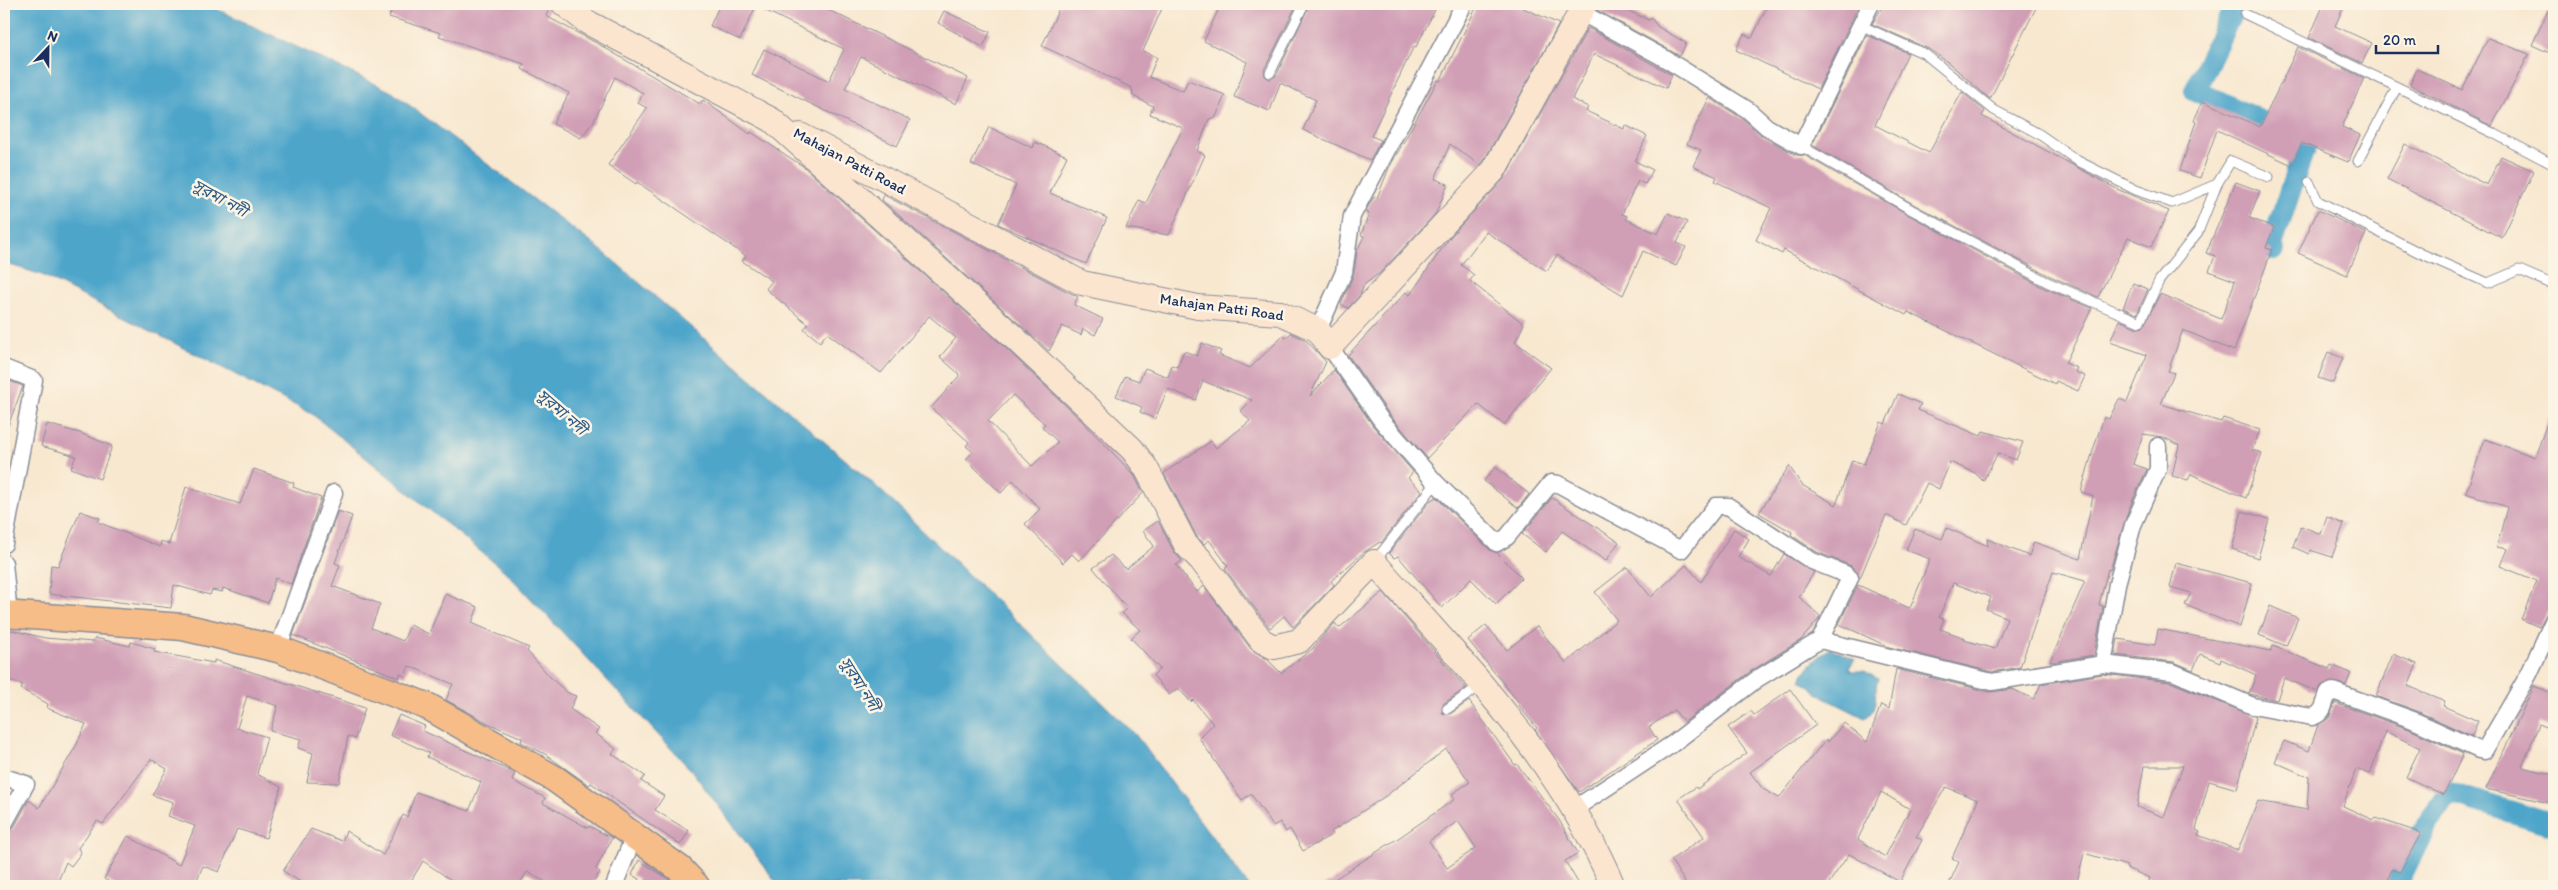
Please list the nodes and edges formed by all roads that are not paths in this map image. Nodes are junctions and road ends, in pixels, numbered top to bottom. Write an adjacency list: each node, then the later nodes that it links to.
1 (564, 4): 10 (street)
2 (1304, 4): 8 (lane)
3 (1464, 4): 18 (street)
4 (1871, 4): 7 (street)
5 (1583, 8): 11 (street); 18 (street)
6 (2245, 14): 9 (lane)
7 (1860, 25): 11 (street); 16 (lane)
8 (1270, 72)
9 (2397, 87): 12 (lane); 13 (lane)
10 (772, 120): 18 (street, Mahajan Patti Road); 24 (street)
11 (1801, 146): 16 (lane)
12 (2358, 161)
13 (2554, 165)
14 (2269, 177): 16 (lane)
15 (2309, 182): 17 (lane)
16 (2217, 184)
17 (2554, 285)
18 (1324, 338): 21 (street)
19 (4, 368): 23 (street)
20 (2158, 446): 30 (street)
21 (1436, 483): 24 (lane); 28 (street)
22 (334, 493): 29 (street)
23 (4, 544)
24 (1374, 562): 31 (street)
25 (4, 564): 26 (street)
26 (6, 615): 29 (main road)
27 (2554, 619): 30 (street)
28 (1820, 640): 30 (street); 34 (street)
29 (278, 649): 36 (main road)
30 (2103, 664)
31 (1482, 685): 32 (lane); 34 (street)
32 (1447, 709)
33 (4, 776): 35 (street)
34 (1574, 809): 39 (street)
35 (4, 824)
36 (634, 836): 37 (street); 38 (main road)
37 (614, 886)
38 (696, 886)
39 (1613, 886)

